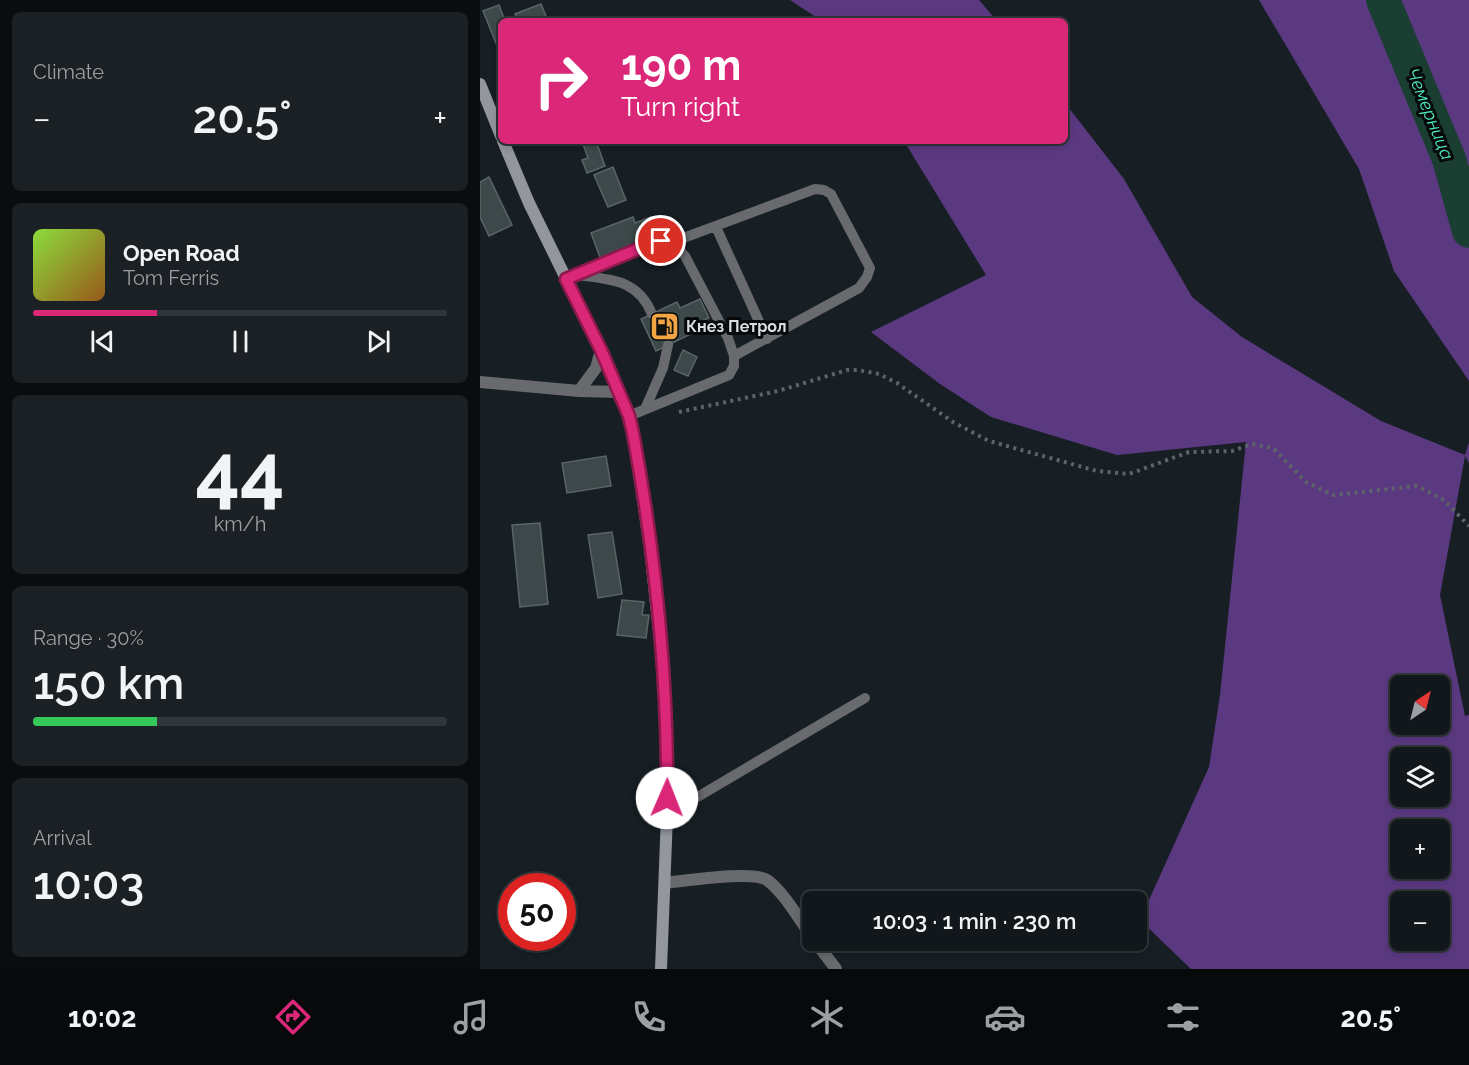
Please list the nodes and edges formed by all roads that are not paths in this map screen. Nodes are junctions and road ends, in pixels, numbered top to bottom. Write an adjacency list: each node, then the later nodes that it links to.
1 (480, 84): 2 (main road)
2 (498, 129)
3 (504, 144): 6 (main road)
4 (716, 227): 5 (lane); 8 (lane); 8 (lane)
5 (670, 243): 6 (lane); 11 (lane)
6 (572, 277): 7 (lane); 10 (main road)
7 (652, 314)
8 (767, 339): 11 (lane)
9 (668, 345): 15 (lane)
10 (601, 350): 13 (street); 14 (main road)
11 (734, 356): 15 (lane)
12 (480, 382): 13 (street)
13 (579, 391): 14 (street)
14 (619, 392): 16 (main road)
15 (645, 409): 16 (lane)
16 (629, 416): 18 (main road)
17 (865, 698): 18 (lane)
18 (666, 815): 19 (main road)
19 (665, 883): 20 (street); 22 (main road)
20 (802, 924)
21 (822, 951): 23 (street)
22 (661, 969)
23 (836, 969)

